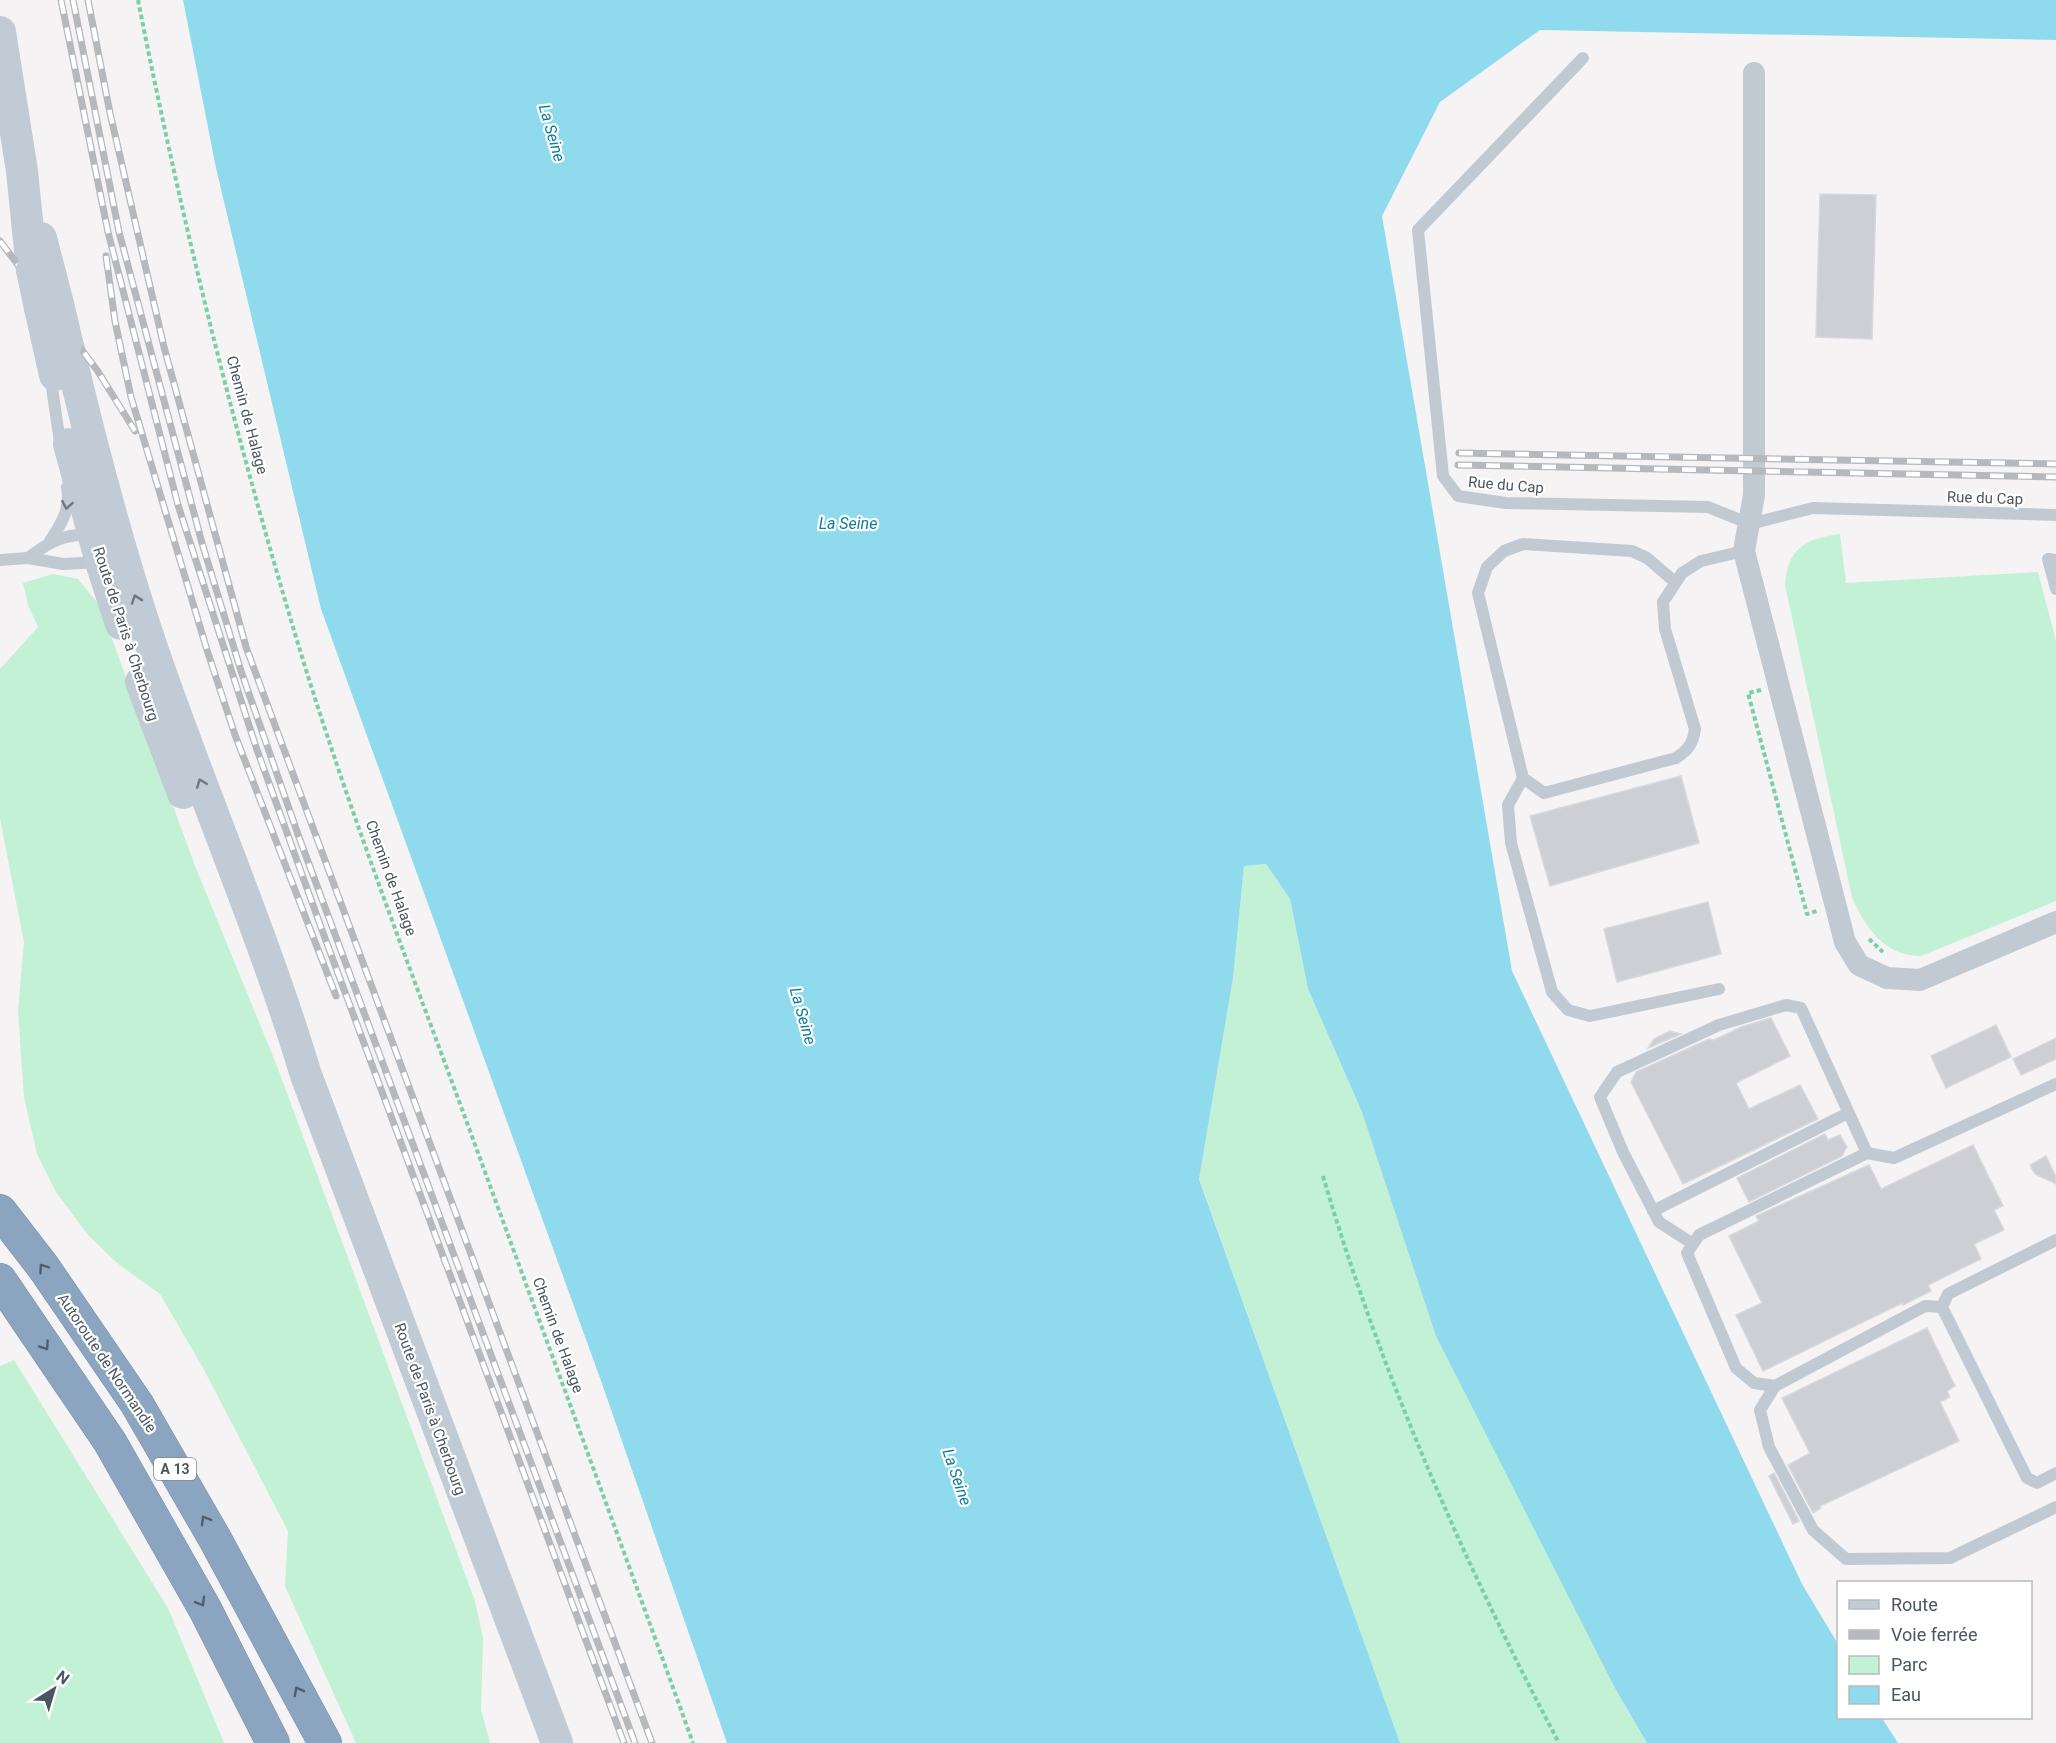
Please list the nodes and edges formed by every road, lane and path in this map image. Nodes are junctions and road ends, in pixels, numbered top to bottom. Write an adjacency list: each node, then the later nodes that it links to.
1 (138, 0): 40 (path, Chemin de Halage)
2 (0, 32): 5 (main road, Route de Paris à Cherbourg)
3 (1583, 58): 8 (lane, Rue du Cap)
4 (1754, 74): 8 (street)
5 (22, 171): 6 (main road, Route de Paris à Cherbourg); 6 (main road, Route de Paris à Cherbourg, bridge)
6 (52, 319): 9 (lane, one-way to 9); 10 (main road, Route de Paris à Cherbourg)
7 (2056, 515): 8 (lane, Rue du Cap)
8 (1750, 524): 11 (street)
9 (50, 541): 10 (lane); 12 (lane)
10 (104, 546): 12 (lane); 39 (main road, Route de Paris à Cherbourg)
11 (1744, 551): 15 (lane); 17 (street)
12 (28, 558): 13 (lane)
13 (0, 560)
14 (2056, 560): 16 (lane)
15 (1675, 582): 18 (lane); 18 (lane)
16 (2056, 589)
17 (1779, 685): 19 (street); 19 (path)
18 (1524, 778): 23 (lane)
19 (1836, 906): 20 (street)
20 (2056, 922)
21 (1867, 937): 22 (path)
22 (1885, 955)
23 (1719, 989)
24 (2056, 1084): 26 (lane)
25 (1848, 1113): 26 (lane); 29 (lane); 29 (lane)
26 (1867, 1153): 31 (lane)
27 (1323, 1176): 41 (path)
28 (0, 1211): 38 (highway, Autoroute de Normandie / A 13, one-way to 28)
29 (1653, 1211): 31 (lane)
30 (2056, 1240): 33 (lane)
31 (1693, 1244): 34 (lane)
32 (0, 1280): 37 (highway, A 13, one-way to 37)
33 (1942, 1306): 34 (lane); 35 (lane)
34 (1775, 1386): 36 (lane)
35 (2056, 1473)
36 (2056, 1507)
37 (273, 1743)
38 (326, 1743)
39 (557, 1743)
40 (693, 1743)
41 (1559, 1743)

